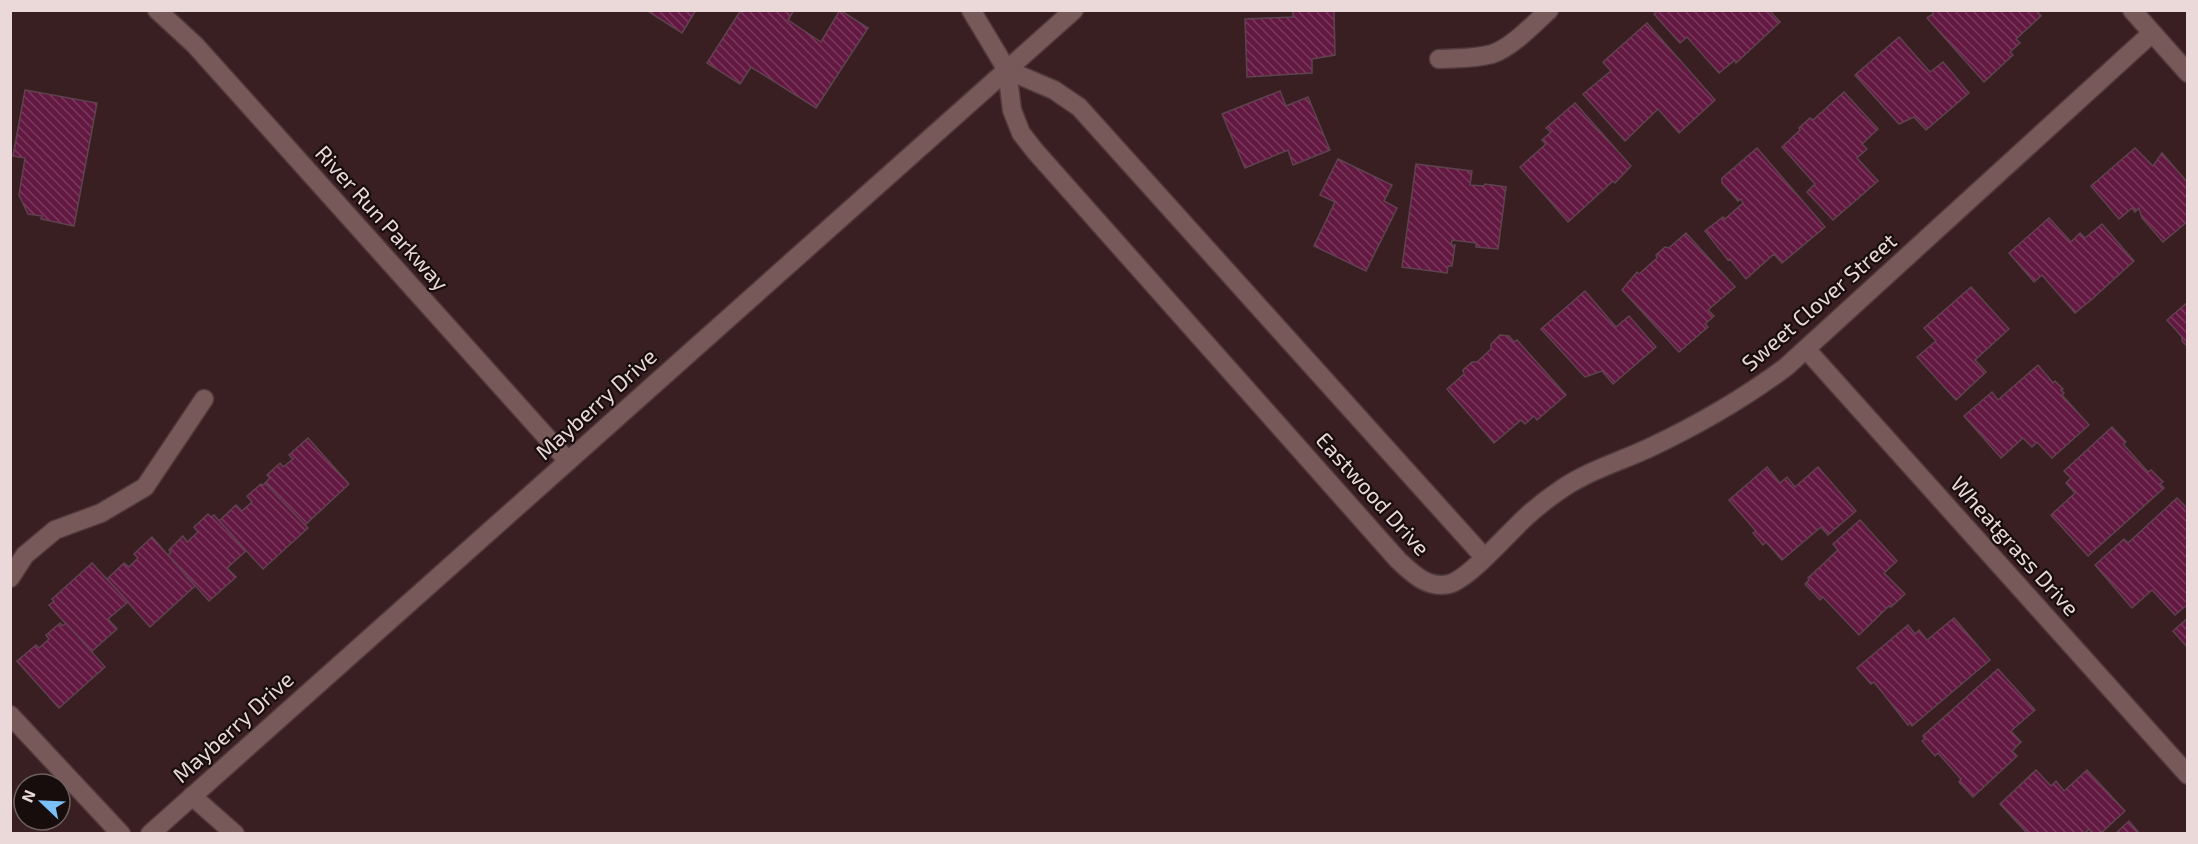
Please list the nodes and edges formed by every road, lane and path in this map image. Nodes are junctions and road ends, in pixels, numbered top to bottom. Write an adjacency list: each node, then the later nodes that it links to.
1 (157, 10): 12 (street, River Run Parkway)
2 (971, 10): 8 (street, Eastwood Drive)
3 (1074, 10): 8 (street, Mayberry Drive)
4 (1549, 10): 7 (street)
5 (2132, 10): 6 (street)
6 (2152, 33): 9 (street); 10 (street, Sweet Clover Street)
7 (1439, 59)
8 (1007, 70): 12 (street, Mayberry Drive); 13 (street, Eastwood Drive); 13 (street, Eastwood Drive)
9 (2187, 73)
10 (1806, 350): 13 (street, Sweet Clover Street); 16 (street, Wheatgrass Drive)
11 (204, 399): 14 (street)
12 (568, 462): 17 (street, Mayberry Drive)
13 (1484, 557)
14 (10, 578)
15 (10, 715): 18 (street)
16 (2187, 775)
17 (192, 796): 19 (street, Mayberry Drive); 20 (street)
18 (121, 834)
19 (150, 834)
20 (235, 834)

